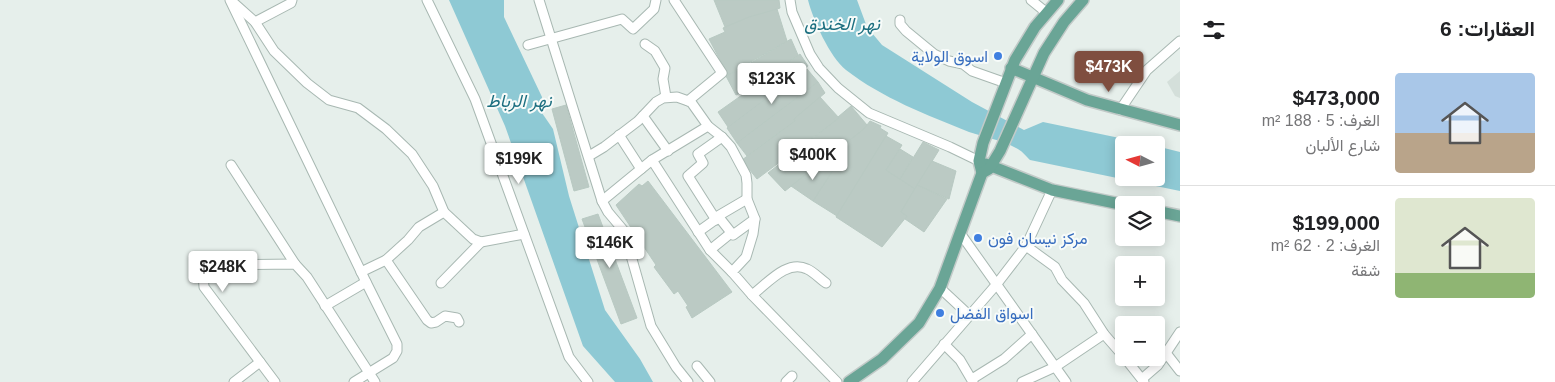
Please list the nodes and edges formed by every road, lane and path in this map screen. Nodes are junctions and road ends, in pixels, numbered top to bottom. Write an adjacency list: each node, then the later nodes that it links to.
1 (292, 0): 13 (street)
2 (427, 0): 48 (street)
3 (540, 0): 14 (street)
4 (656, 0): 14 (street)
5 (674, 0): 22 (street)
6 (790, 0): 32 (street)
7 (1030, 0): 11 (street)
8 (1058, 0): 11 (main road)
9 (1083, 0): 19 (main road)
10 (231, 1): 13 (street); 54 (street)
11 (1047, 13): 18 (main road)
12 (900, 20): 20 (street)
13 (255, 22): 40 (street)
14 (552, 38): 17 (street); 30 (street)
15 (1180, 41): 23 (street)
16 (645, 44): 21 (street)
17 (528, 45)
18 (1011, 68): 19 (main road); 20 (main road)
19 (1033, 77): 23 (main road); 35 (main road)
20 (1006, 82): 32 (main road)
21 (666, 97): 22 (street); 24 (street)
22 (688, 101): 26 (street)
23 (1120, 110): 25 (main road)
24 (643, 116): 27 (street); 29 (street)
25 (1180, 125)
26 (708, 126): 28 (street); 29 (street)
27 (619, 135): 30 (street); 34 (street)
28 (722, 138): 37 (street); 43 (street)
29 (668, 151): 31 (street)
30 (588, 156): 38 (street)
31 (652, 160): 34 (street); 45 (street)
32 (979, 160): 35 (main road)
33 (231, 165): 53 (street)
34 (641, 169): 38 (street)
35 (987, 170): 36 (main road); 47 (main road)
36 (1052, 190): 39 (main road); 50 (street)
37 (747, 199): 43 (street); 44 (street)
38 (602, 201): 84 (street)
39 (1115, 203)
40 (444, 212): 49 (street); 52 (street)
41 (1165, 214): 42 (main road)
42 (1180, 216)
43 (718, 218): 45 (street); 46 (street)
44 (754, 219): 46 (street); 55 (street)
45 (698, 232): 51 (street)
46 (732, 233): 51 (street)
47 (960, 233): 59 (street); 60 (main road)
48 (524, 234): 49 (street); 83 (street)
49 (481, 242): 57 (street)
50 (1026, 246): 59 (street); 67 (street)
51 (710, 250): 55 (street)
52 (386, 260): 54 (street); 64 (street)
53 (295, 264): 62 (street); 71 (street)
54 (361, 272): 56 (street)
55 (732, 272): 61 (street)
56 (366, 282): 62 (street); 75 (street)
57 (441, 283)
58 (826, 283): 61 (street)
59 (996, 285): 63 (street); 66 (street)
60 (940, 288): 63 (street); 87 (main road)
61 (752, 295): 86 (street)
62 (325, 306): 75 (street)
63 (969, 315): 68 (street)
64 (459, 322)
65 (1180, 332): 70 (street)
66 (1032, 334): 74 (street); 77 (street)
67 (1104, 334): 69 (street); 74 (street)
68 (944, 344): 77 (street); 88 (street)
69 (1115, 347)
70 (1166, 353): 76 (street); 78 (street)
71 (260, 362): 79 (street); 80 (street)
72 (697, 366): 85 (street)
73 (1131, 366): 78 (street)
74 (1055, 367): 89 (street); 90 (street)
75 (368, 372): 81 (street); 82 (street)
76 (1180, 372)
77 (973, 380)
78 (1143, 380)
79 (234, 382)
80 (275, 382)
81 (354, 382)
82 (375, 382)
83 (588, 382)
84 (688, 382)
85 (710, 382)
86 (837, 382)
87 (849, 382)
88 (912, 382)
89 (1022, 382)
90 (1066, 382)

